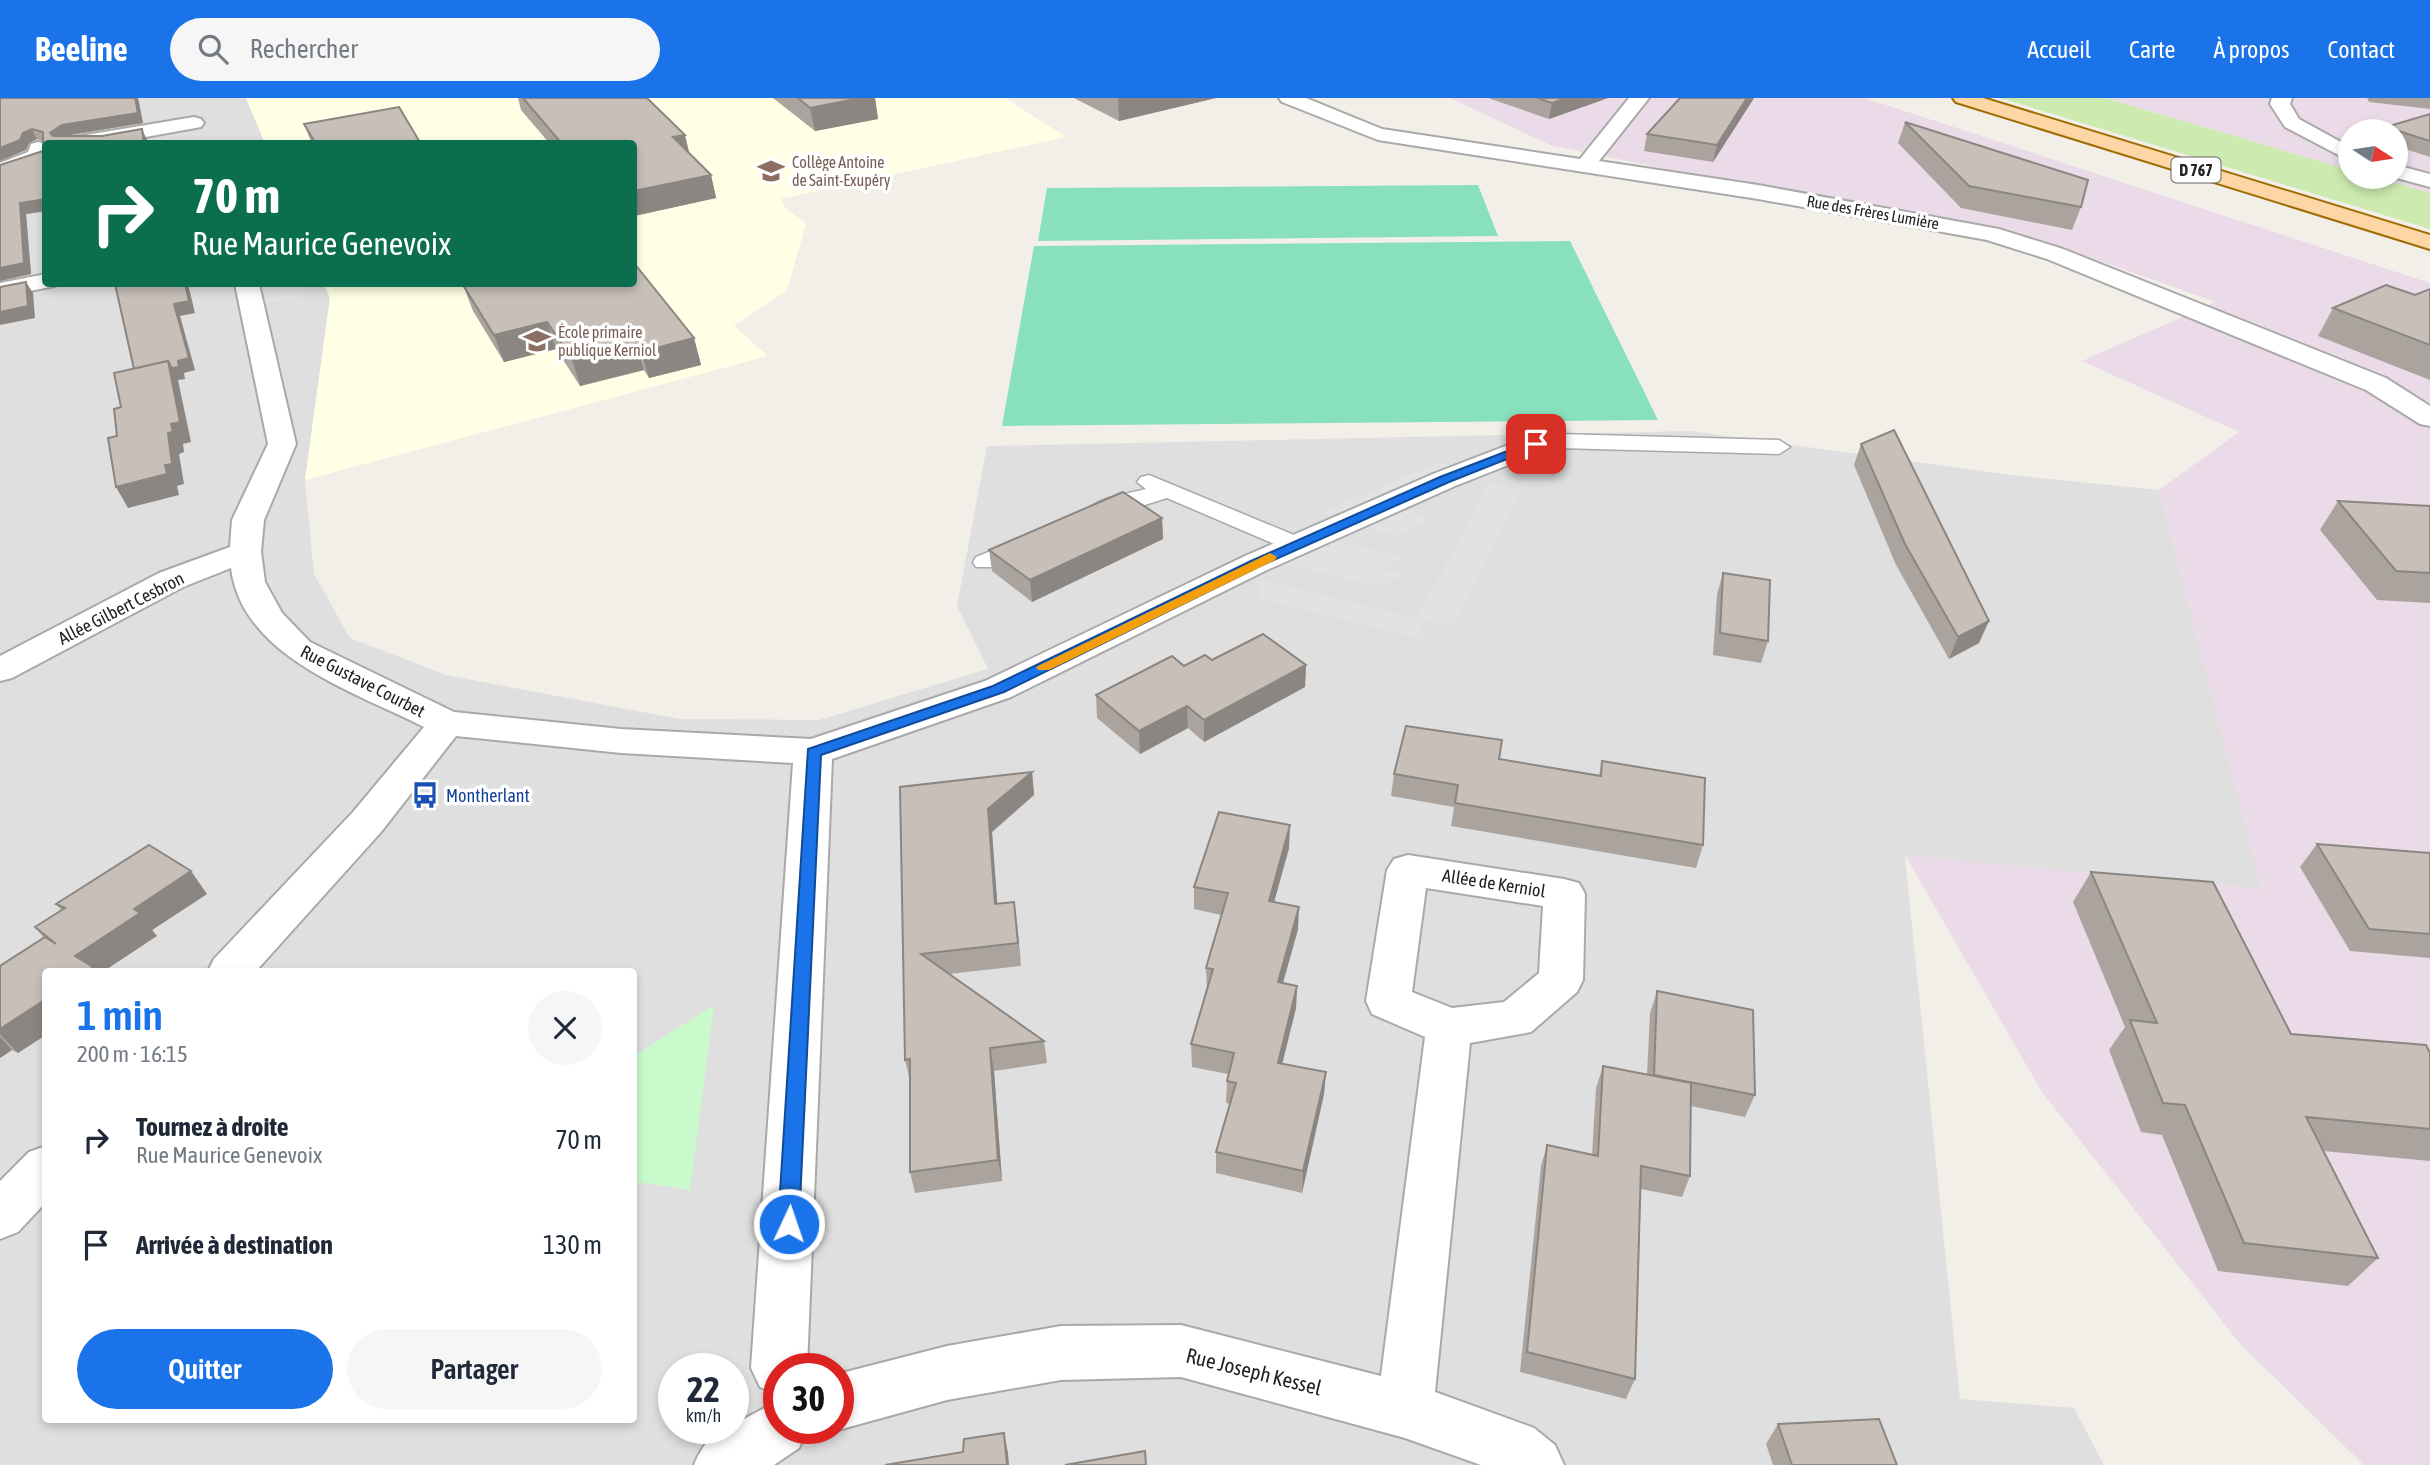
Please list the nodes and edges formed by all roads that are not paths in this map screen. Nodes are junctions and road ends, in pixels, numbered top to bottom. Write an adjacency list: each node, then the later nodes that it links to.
1 (1289, 98): 12 (street, Rue des Frères Lumière)
2 (1639, 98): 12 (street)
3 (1963, 98): 16 (main road, D 767)
4 (2282, 98): 10 (street)
5 (188, 101): 6 (street)
6 (194, 122): 7 (street); 8 (street)
7 (91, 140)
8 (201, 140)
9 (42, 148): 11 (street); 13 (street)
10 (2338, 148)
11 (0, 155)
12 (1585, 166): 20 (street, Rue des Frères Lumière)
13 (0, 170)
14 (2408, 175): 15 (street)
15 (2430, 181)
16 (2430, 242)
17 (42, 282): 19 (street)
18 (248, 287): 28 (street, Rue Gustave Courbet)
19 (0, 290)
20 (2430, 418)
21 (1536, 444): 22 (lane); 27 (street)
22 (1779, 447)
23 (1143, 479): 24 (lane)
24 (1167, 491): 25 (lane); 27 (lane)
25 (1073, 524)
26 (1048, 535): 29 (lane)
27 (1297, 545): 32 (street)
28 (245, 552): 30 (street, Allée Gilbert Cesbron); 31 (street, Rue Gustave Courbet)
29 (985, 562)
30 (0, 670)
31 (447, 723): 32 (street); 33 (street, Rue Gustave Courbet)
32 (813, 752): 37 (street)
33 (233, 968)
34 (1449, 1027): 34 (street, Allée de Kerniol); 39 (street)
35 (42, 1171): 36 (street)
36 (0, 1216)
37 (780, 1353)
38 (854, 1398): 39 (street, Rue Joseph Kessel)
39 (1405, 1410): 42 (street, Rue Joseph Kessel)
40 (763, 1438): 41 (street)
41 (723, 1465)
42 (1535, 1465)

